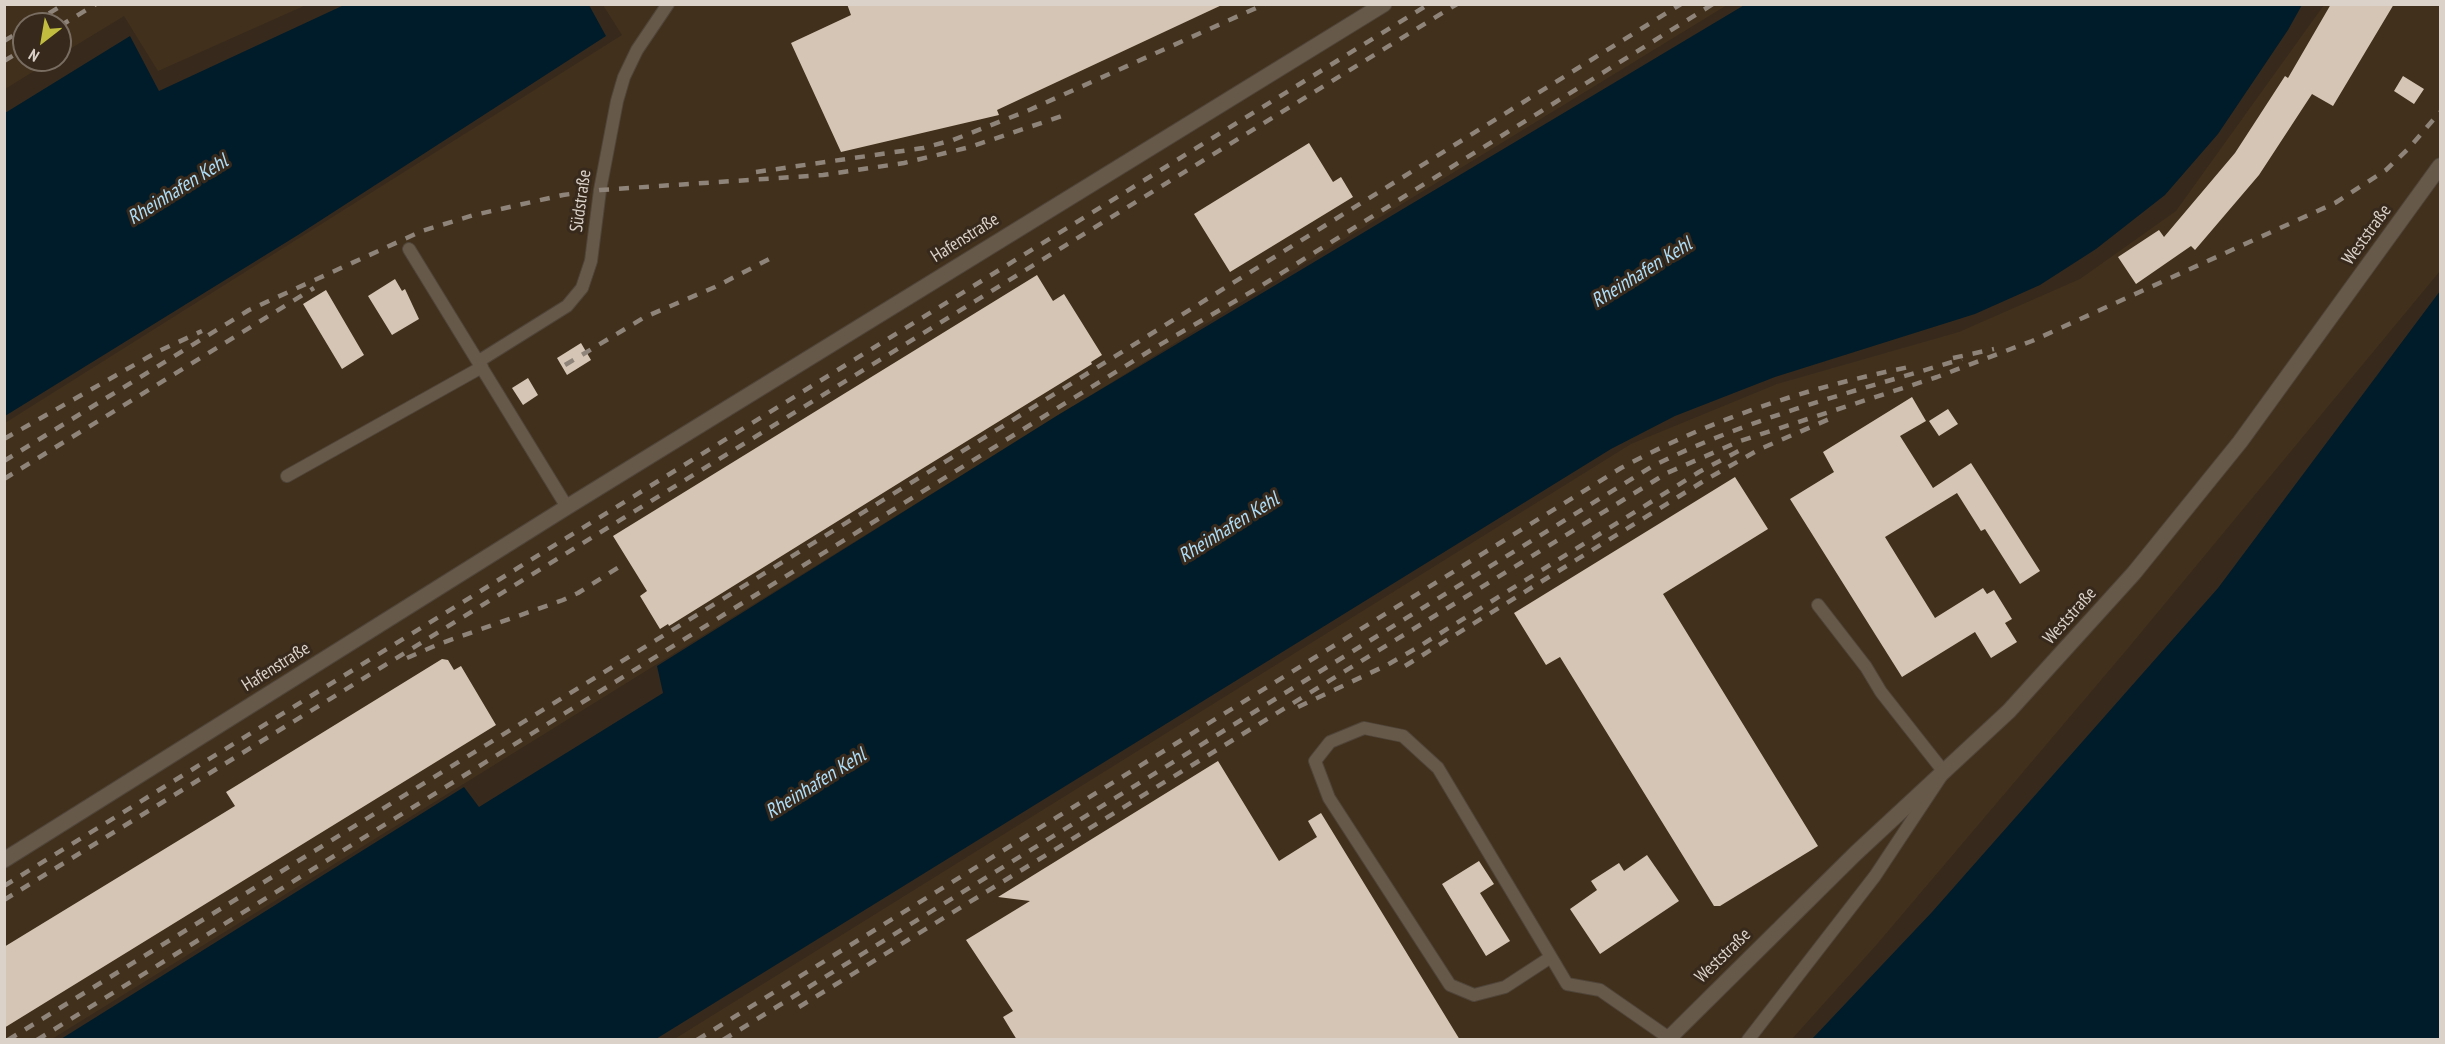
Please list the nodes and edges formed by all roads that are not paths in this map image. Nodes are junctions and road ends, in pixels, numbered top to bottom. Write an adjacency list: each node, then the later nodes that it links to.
1 (668, 4): 5 (lane, Südstraße)
2 (1383, 4): 7 (street, Hafenstraße)
3 (2440, 166): 9 (street, Weststraße)
4 (409, 249): 5 (lane)
5 (480, 364): 6 (lane, Südstraße); 7 (lane)
6 (287, 476)
7 (567, 507): 10 (street, Hafenstraße)
8 (1818, 605): 9 (lane)
9 (1944, 772): 12 (street, Weststraße); 13 (lane)
10 (4, 860)
11 (1551, 957): 11 (lane); 12 (lane)
12 (1668, 1039)
13 (1748, 1040)

